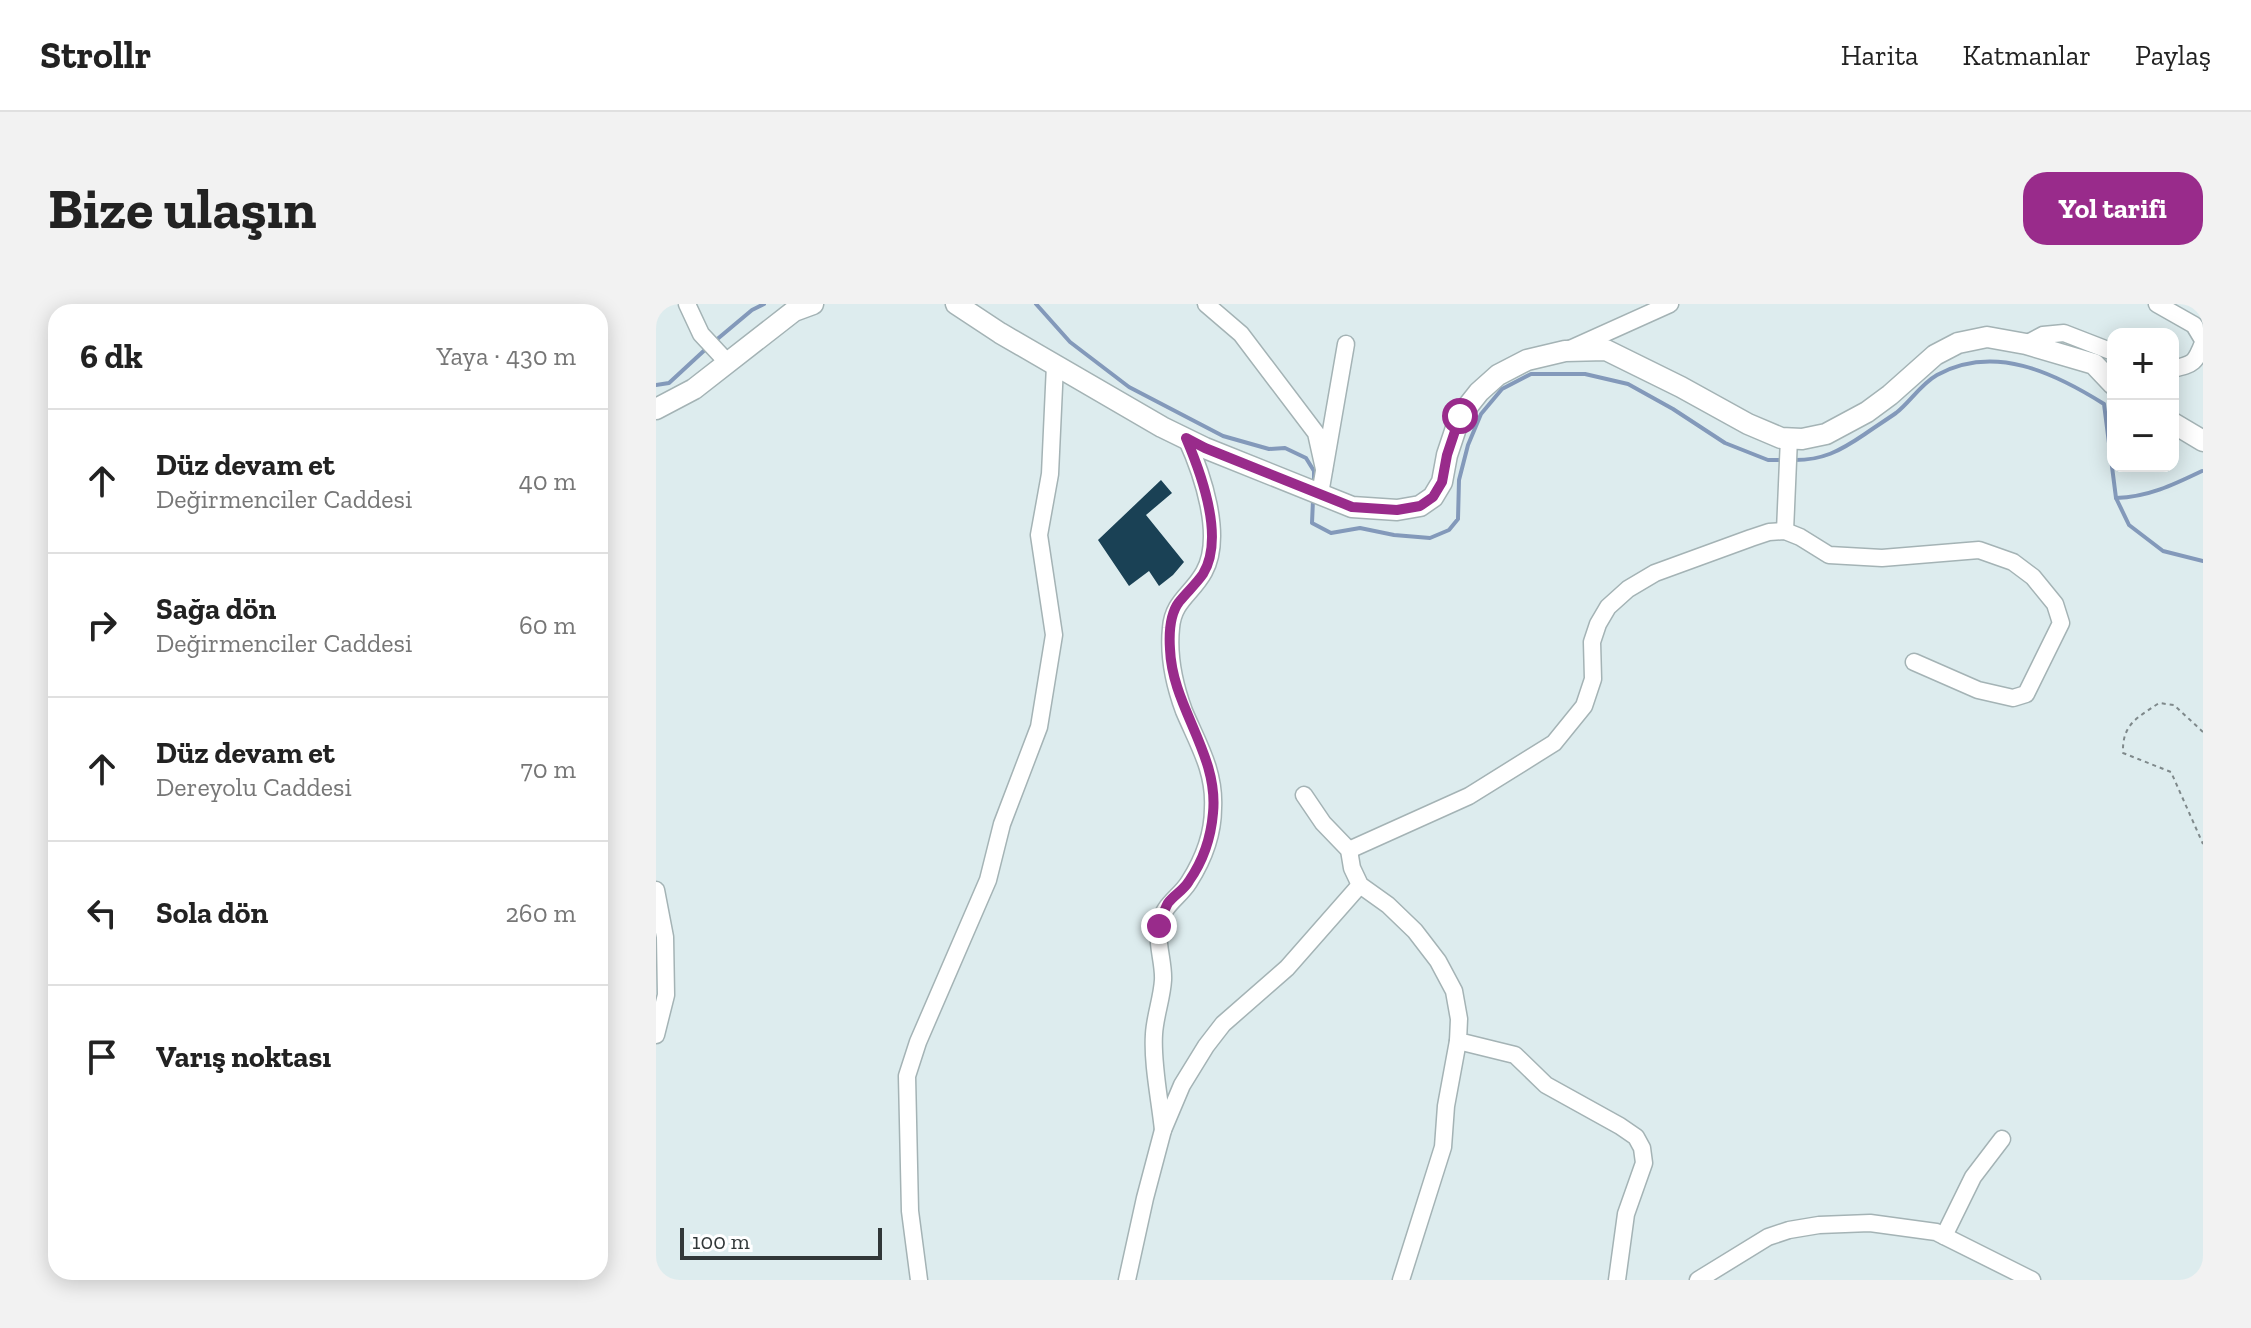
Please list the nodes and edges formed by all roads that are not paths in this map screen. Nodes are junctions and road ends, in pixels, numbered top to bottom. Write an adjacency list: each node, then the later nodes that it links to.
1 (687, 304): 12 (street)
2 (813, 304): 12 (main road)
3 (956, 304): 13 (main road)
4 (1206, 304): 21 (street)
5 (1670, 304): 11 (street)
6 (2157, 304): 7 (street)
7 (2203, 342): 14 (street)
8 (1346, 344): 21 (street)
9 (2026, 344): 10 (street); 15 (main road); 20 (main road)
10 (2107, 350)
11 (1565, 351): 20 (main road); 22 (main road)
12 (723, 357): 16 (main road)
13 (1055, 365): 18 (main road); 34 (street)
14 (2179, 368)
15 (2107, 378)
16 (656, 409)
17 (2179, 427): 19 (main road)
18 (1186, 438): 22 (main road); 31 (street)
19 (2203, 441)
20 (1788, 445): 23 (street)
21 (1324, 469): 22 (street)
22 (1320, 494)
23 (1785, 531): 24 (street); 26 (street)
24 (1914, 662)
25 (1304, 795): 26 (street)
26 (1349, 850): 27 (street)
27 (1360, 885): 30 (street); 31 (street)
28 (656, 890): 29 (street)
29 (656, 1035)
30 (1458, 1041): 36 (street); 37 (street)
31 (1163, 1130): 35 (street)
32 (2002, 1139): 33 (street)
33 (1944, 1236): 38 (street); 39 (street)
34 (919, 1280)
35 (1127, 1280)
36 (1401, 1280)
37 (1617, 1280)
38 (1698, 1280)
39 (2032, 1280)

